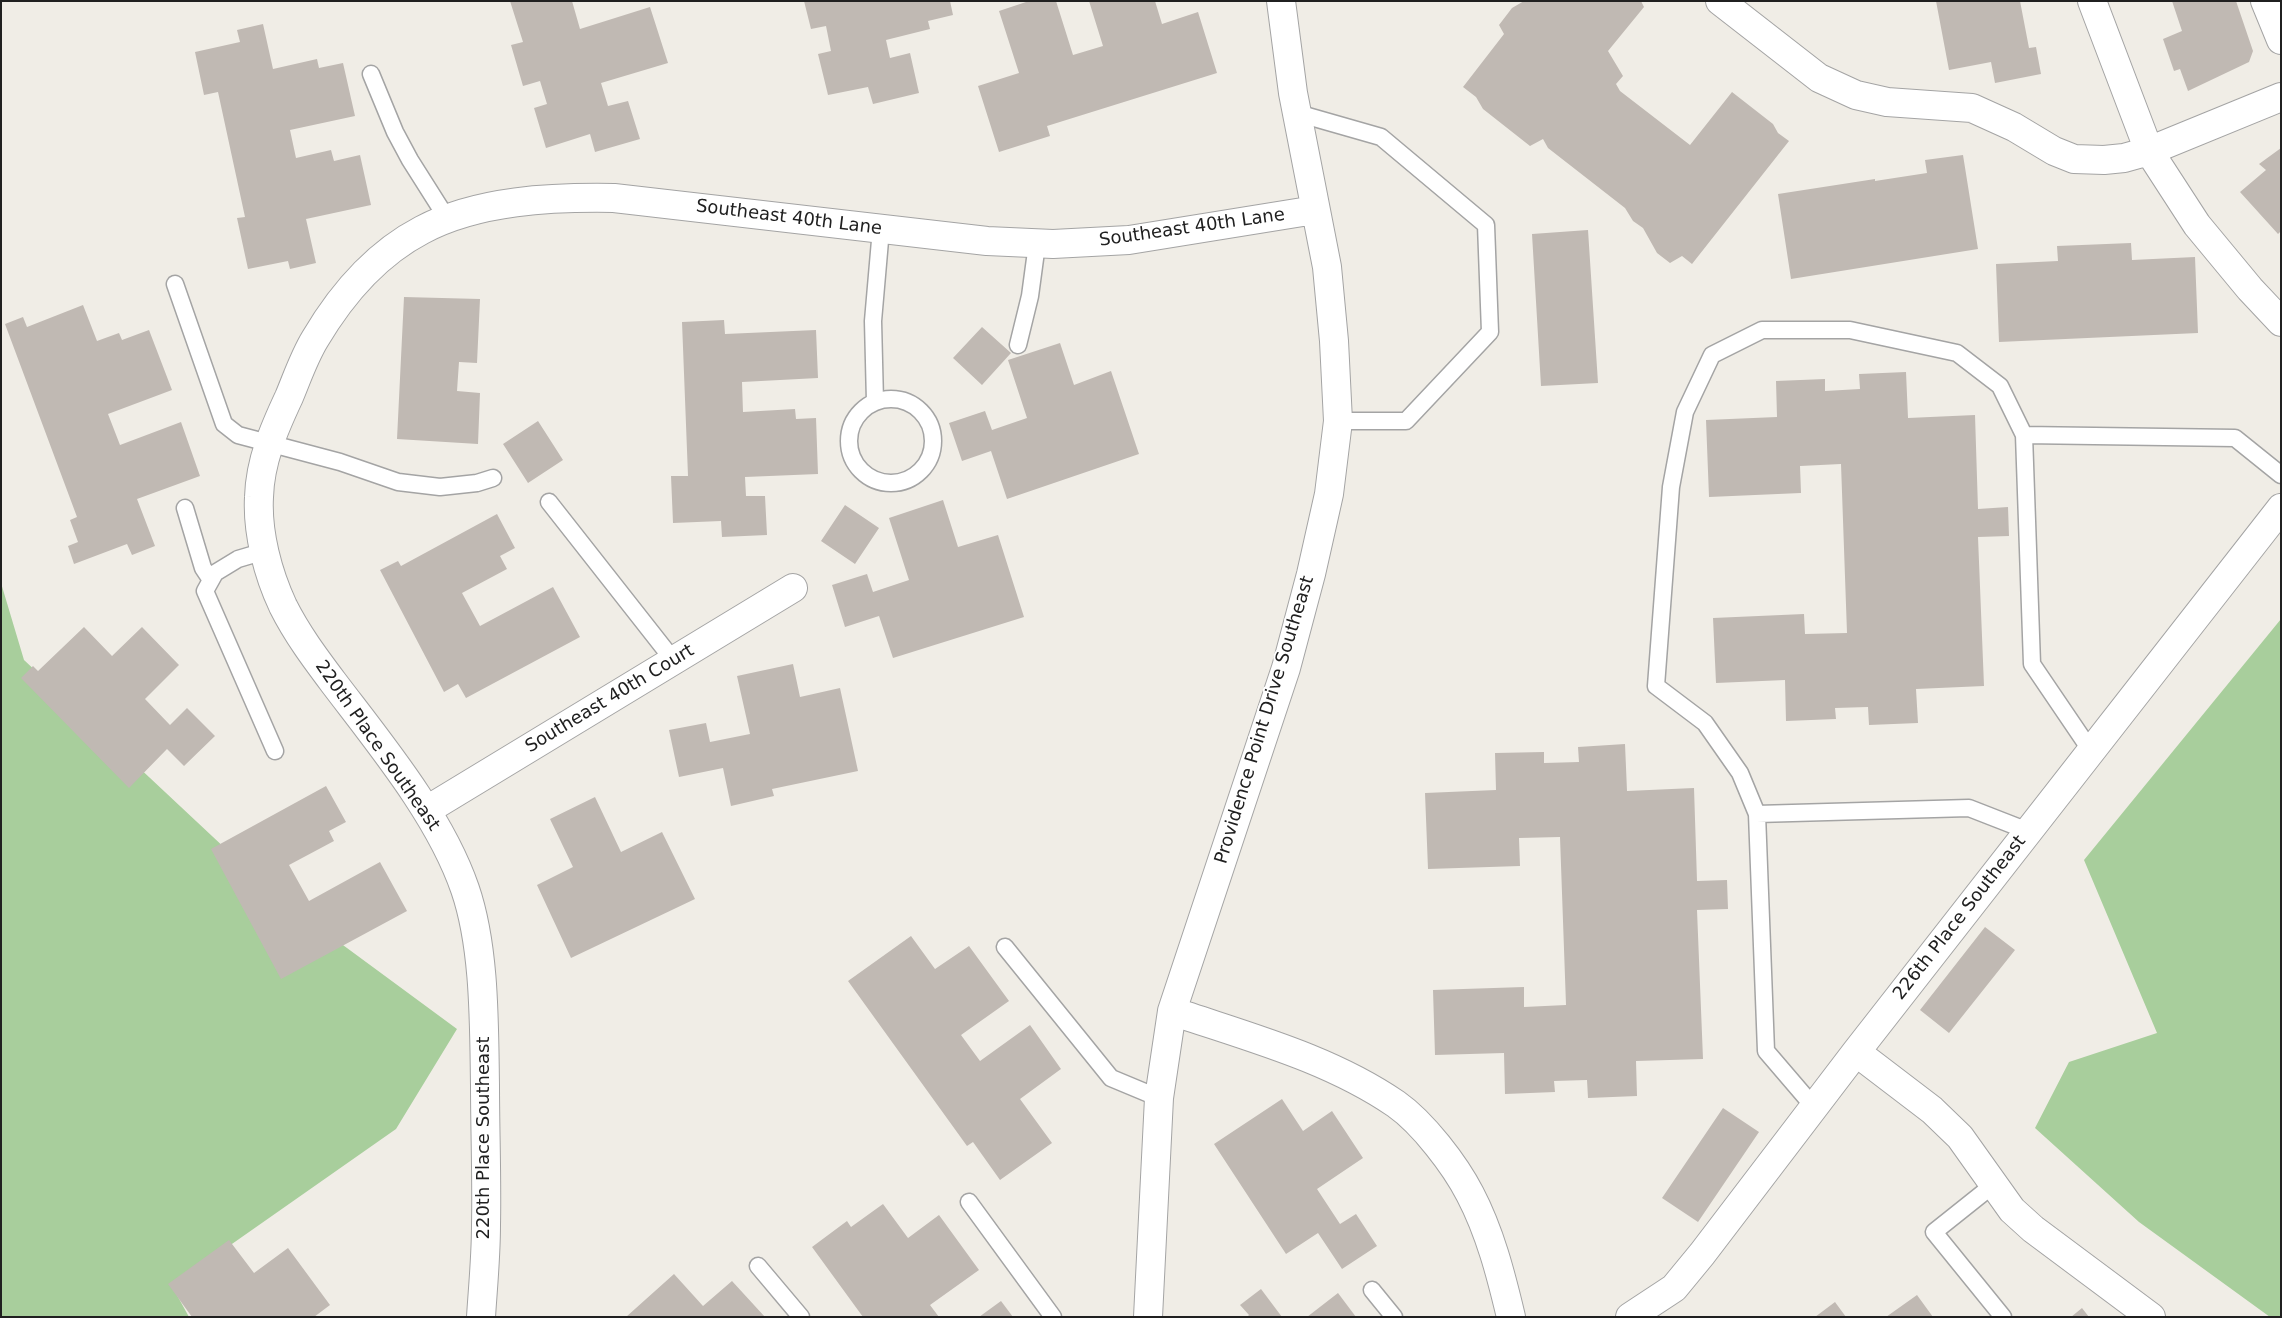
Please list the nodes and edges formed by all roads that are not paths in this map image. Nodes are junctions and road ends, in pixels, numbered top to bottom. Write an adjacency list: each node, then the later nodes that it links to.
1 (1281, 1): 8 (street, Providence Point Drive Southeast)
2 (1720, 1): 9 (street)
3 (2092, 1): 9 (street)
4 (2266, 1): 5 (street)
5 (2281, 40)
6 (371, 74): 11 (lane)
7 (2281, 96): 9 (street)
8 (1297, 113): 10 (street, Providence Point Drive Southeast); 19 (lane)
9 (2149, 151): 15 (street)
10 (1315, 210): 13 (street, Southeast 40th Lane); 19 (street, Providence Point Drive Southeast)
11 (448, 220): 12 (street, Southeast 40th Lane); 16 (street, Southeast 40th Lane)
12 (880, 229): 13 (street, Southeast 40th Lane); 18 (lane)
13 (1036, 244): 17 (lane)
14 (175, 284): 21 (lane)
15 (2281, 322)
16 (314, 341): 21 (street, 220th Place Southeast)
17 (1018, 345)
18 (874, 402): 18 (lane)
19 (1338, 421): 37 (street, Providence Point Drive Southeast)
20 (2024, 435): 22 (lane); 31 (lane); 34 (lane)
21 (269, 444): 23 (lane); 27 (street, 220th Place Southeast)
22 (2281, 475)
23 (493, 478)
24 (548, 502): 30 (lane)
25 (185, 508): 28 (lane)
26 (2281, 508): 31 (street, 226th Place Southeast)
27 (265, 551): 28 (lane); 33 (street, 220th Place Southeast)
28 (211, 580): 32 (lane)
29 (793, 588): 30 (street, Southeast 40th Court)
30 (674, 660): 33 (street, Southeast 40th Court)
31 (2091, 750): 35 (street, 226th Place Southeast)
32 (275, 751)
33 (427, 810): 45 (street, 220th Place Southeast)
34 (1757, 814): 35 (lane); 40 (lane)
35 (2028, 831): 38 (street, 226th Place Southeast)
36 (1005, 947): 39 (lane)
37 (1172, 1012): 39 (street, Providence Point Drive Southeast); 50 (street)
38 (1856, 1052): 40 (street, 226th Place Southeast); 41 (street)
39 (1159, 1098): 48 (street, Providence Point Drive Southeast)
40 (1814, 1107): 51 (street, 226th Place Southeast)
41 (1993, 1185): 52 (lane); 53 (street)
42 (969, 1202): 47 (lane)
43 (758, 1266): 46 (lane)
44 (1372, 1290): 49 (lane)
45 (481, 1317)
46 (801, 1317)
47 (1053, 1317)
48 (1148, 1317)
49 (1394, 1317)
50 (1511, 1317)
51 (1630, 1317)
52 (2003, 1317)
53 (2151, 1317)

